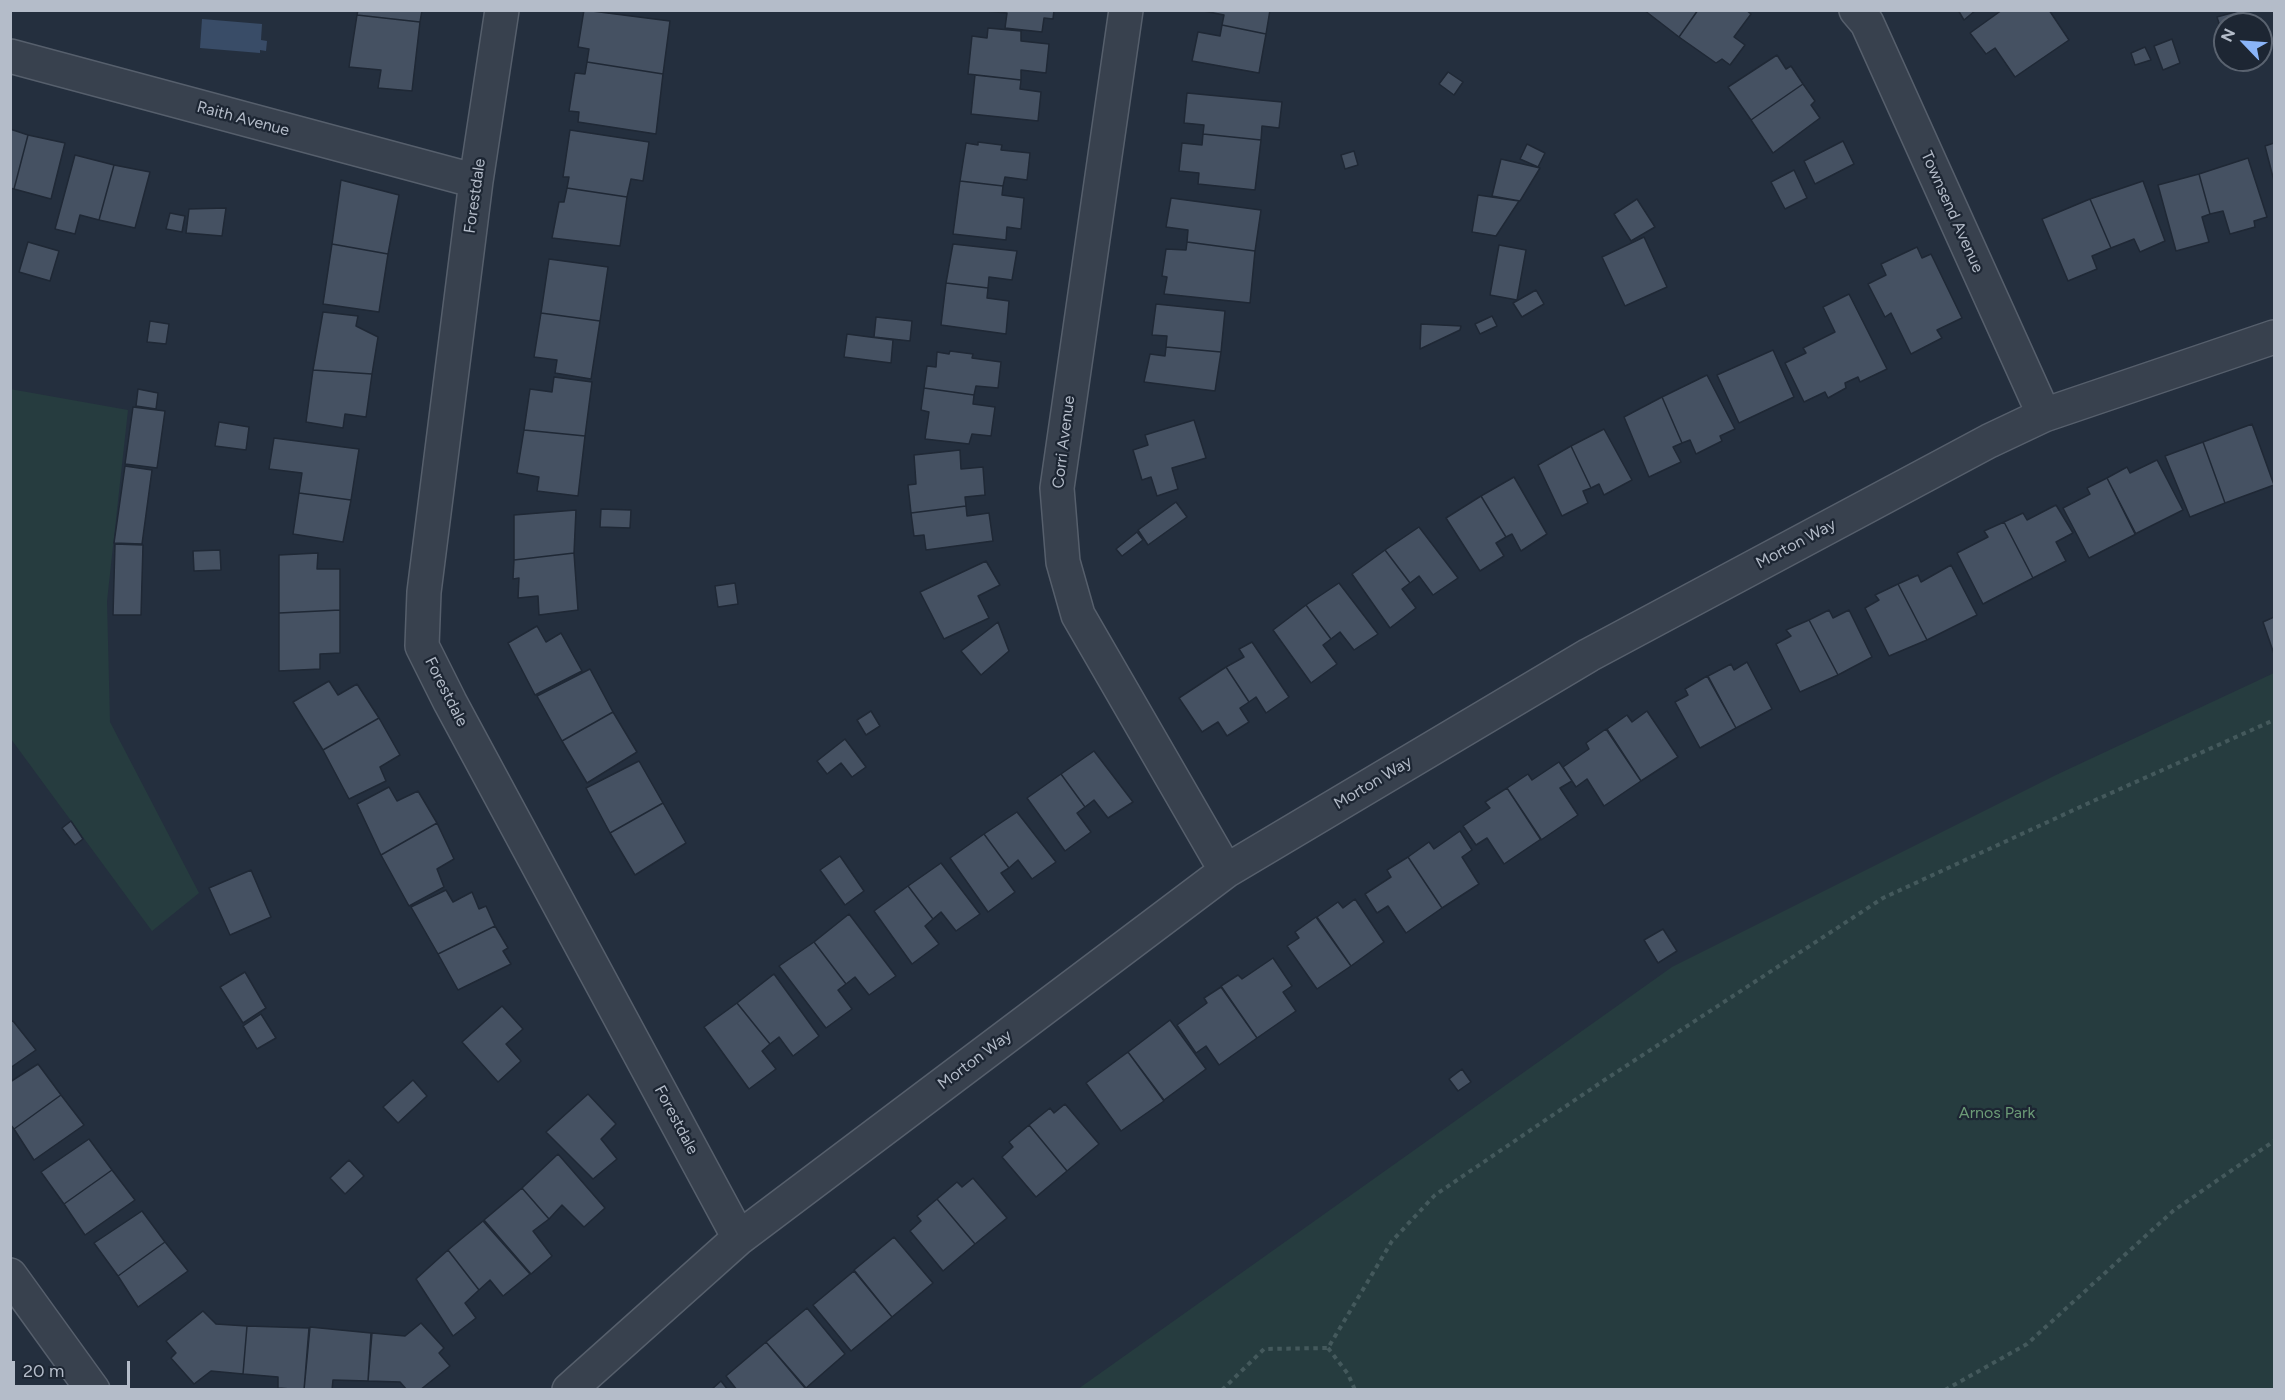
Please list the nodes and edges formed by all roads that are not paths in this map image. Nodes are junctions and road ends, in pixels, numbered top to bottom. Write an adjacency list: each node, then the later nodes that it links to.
1 (502, 10): 5 (street, Forestdale)
2 (1126, 10): 8 (street, Corri Avenue)
3 (1856, 10): 7 (street, Townsend Avenue)
4 (10, 56): 5 (street, Raith Avenue)
5 (476, 181): 9 (street, Forestdale)
6 (2274, 337): 7 (street, Morton Way)
7 (2044, 415): 8 (street, Morton Way)
8 (1226, 871): 9 (street, Morton Way)
9 (739, 1238): 12 (street, Morton Way)
10 (10, 1275): 11 (street)
11 (93, 1389)
12 (569, 1389)

